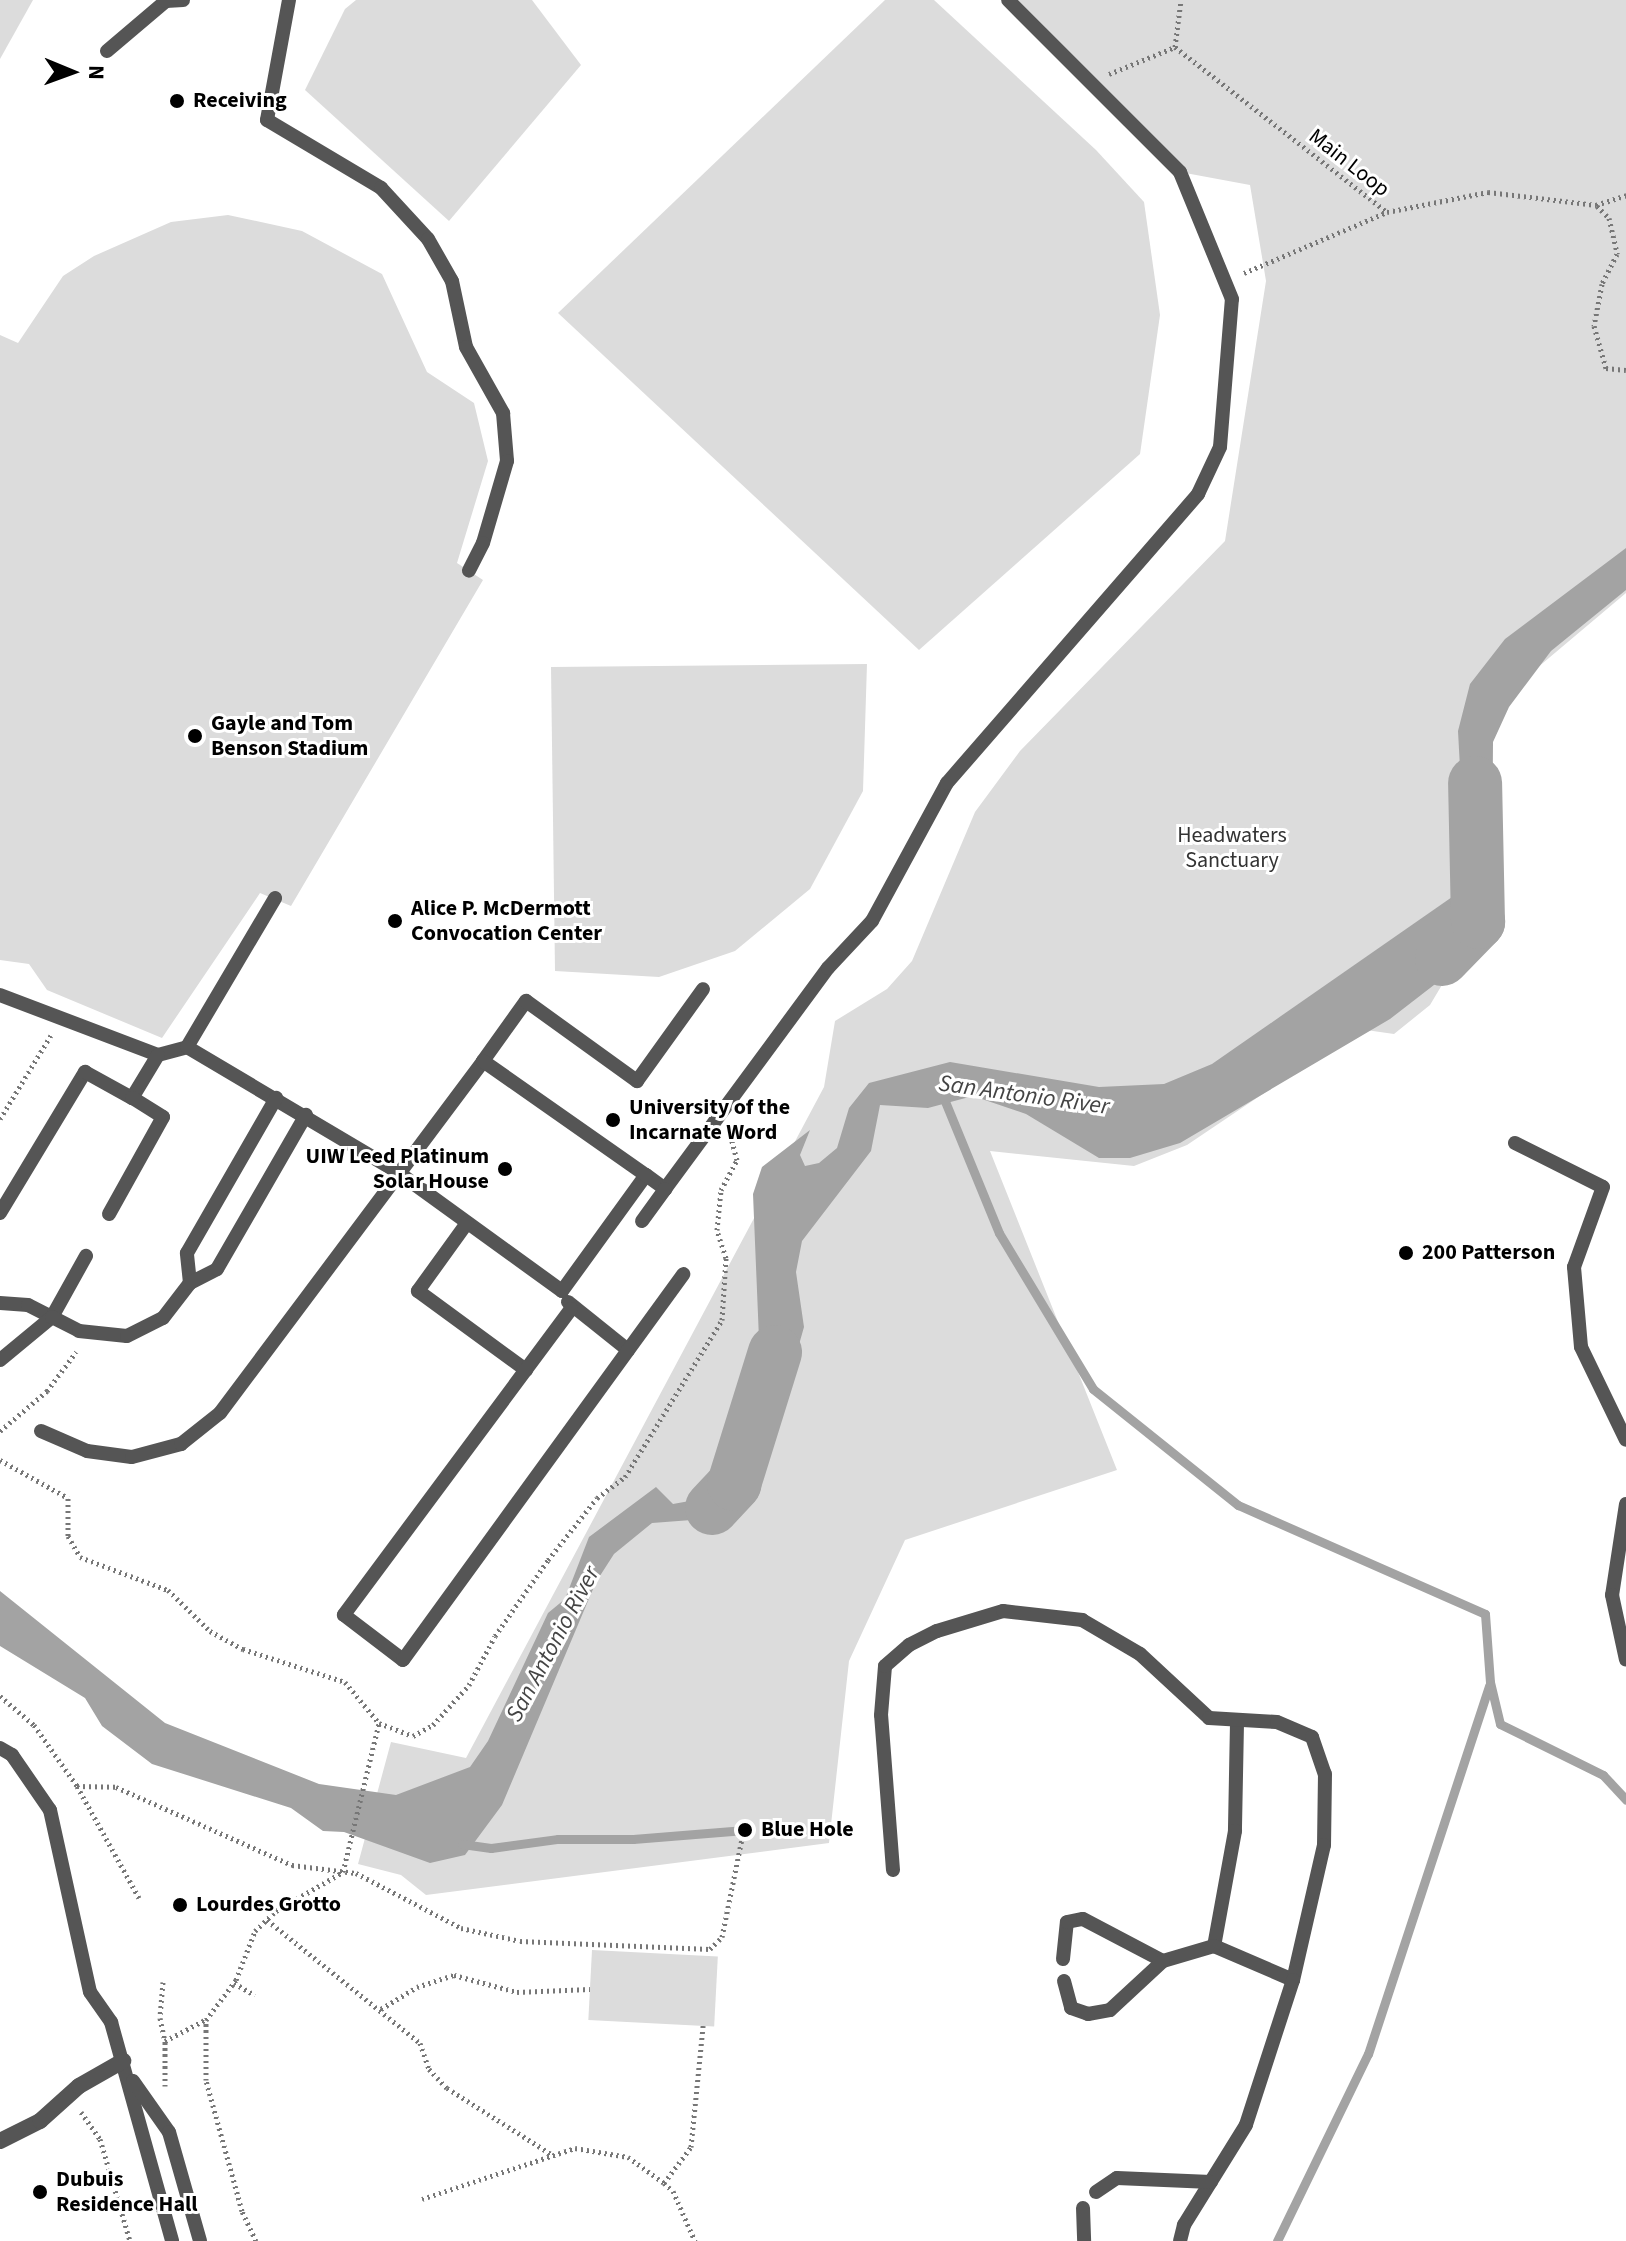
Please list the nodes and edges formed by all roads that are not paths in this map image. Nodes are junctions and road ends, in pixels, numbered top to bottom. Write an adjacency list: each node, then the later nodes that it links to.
1 (183, 0): 4 (lane)
2 (289, 0): 5 (lane)
3 (1008, 0): 18 (lane)
4 (107, 51)
5 (469, 571)
6 (275, 898): 9 (lane)
7 (703, 989): 11 (lane)
8 (0, 995): 10 (lane)
9 (187, 1047): 10 (lane); 13 (lane)
10 (158, 1055): 12 (lane)
11 (483, 1061): 16 (lane); 17 (lane)
12 (132, 1098): 19 (lane); 20 (lane)
13 (276, 1098): 14 (lane); 25 (lane)
14 (306, 1115): 16 (lane); 25 (lane)
15 (1515, 1143): 34 (lane)
16 (399, 1173): 22 (lane); 33 (lane)
17 (646, 1175): 18 (lane); 26 (lane)
18 (665, 1189): 21 (lane)
19 (0, 1213)
20 (109, 1214)
21 (642, 1221)
22 (467, 1223): 26 (lane); 32 (lane)
23 (86, 1256): 29 (lane)
24 (683, 1274): 30 (lane)
25 (190, 1283): 29 (lane)
26 (562, 1291): 28 (lane)
27 (0, 1303): 29 (lane)
28 (571, 1309): 30 (lane); 32 (lane)
29 (52, 1317): 31 (lane)
30 (628, 1350): 32 (lane)
31 (0, 1360)
32 (526, 1370)
33 (41, 1431)
34 (1626, 1440)
35 (1626, 1504): 36 (lane)
36 (1626, 1660)
37 (1237, 1723): 39 (lane); 40 (lane); 43 (lane)
38 (0, 1748): 45 (lane)
39 (893, 1870)
40 (1214, 1946): 42 (lane); 43 (lane)
41 (1063, 1959): 42 (lane)
42 (1163, 1961): 44 (lane)
43 (1293, 1980): 47 (lane)
44 (1064, 1981)
45 (125, 2066): 46 (street); 50 (lane); 51 (lane)
46 (0, 2141)
47 (1211, 2182): 48 (lane); 53 (lane)
48 (1096, 2192)
49 (1083, 2208): 52 (lane)
50 (172, 2241)
51 (200, 2241)
52 (1084, 2241)
53 (1180, 2241)

